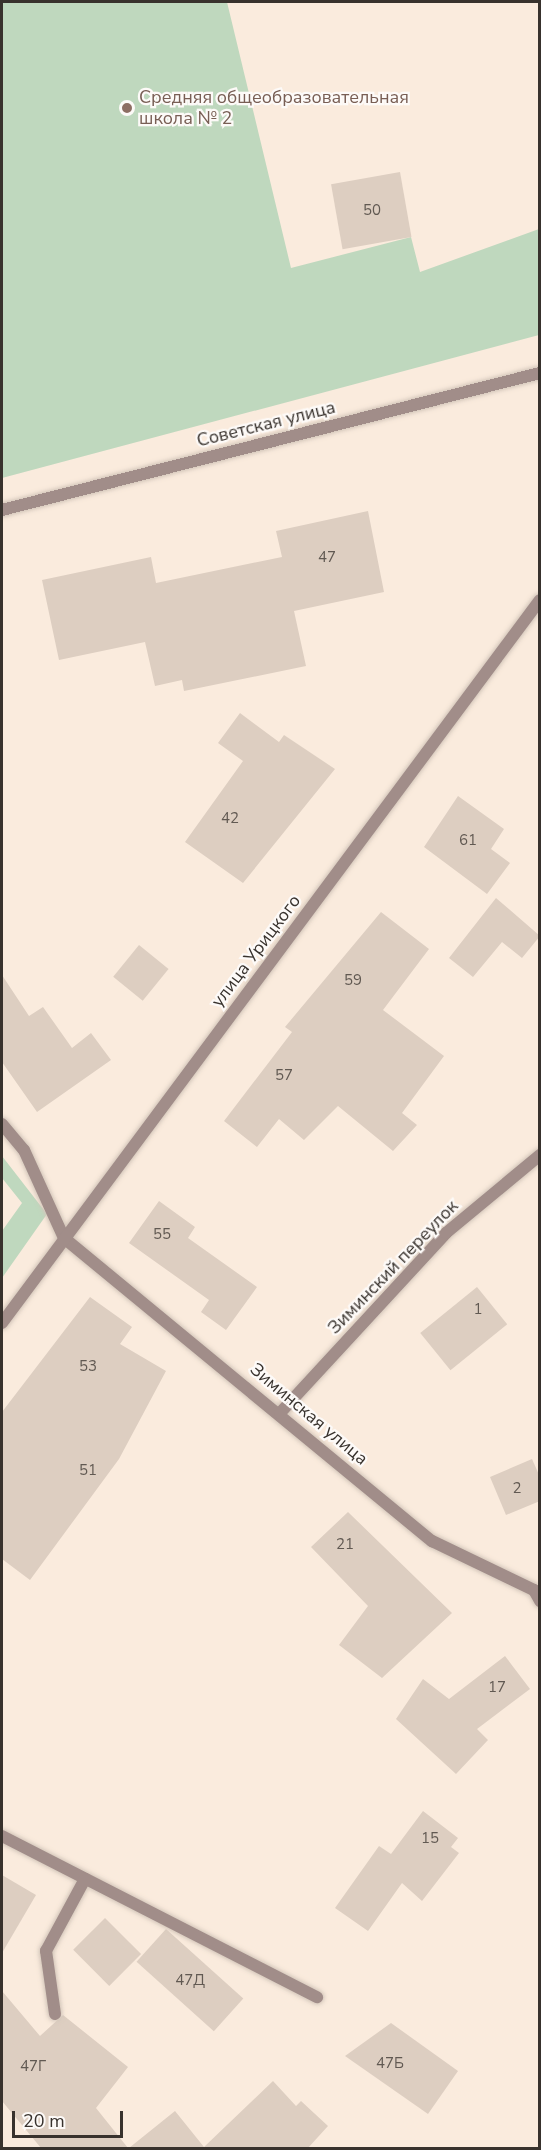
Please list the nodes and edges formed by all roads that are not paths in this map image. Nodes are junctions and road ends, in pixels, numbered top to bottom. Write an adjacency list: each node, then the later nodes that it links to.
1 (540, 373): 2 (street, Советская улица)
2 (2, 510)
3 (540, 600): 6 (street, улица Урицкого)
4 (2, 1124): 6 (street)
5 (540, 1155): 8 (street, Зиминский переулок)
6 (64, 1238): 7 (street, улица Урицкого); 8 (street, Зиминская улица)
7 (2, 1323)
8 (280, 1413): 9 (street, Зиминская улица)
9 (538, 1593)
10 (2, 1836): 11 (street)
11 (85, 1879): 12 (street); 13 (street)
12 (317, 1997)
13 (55, 2014)

